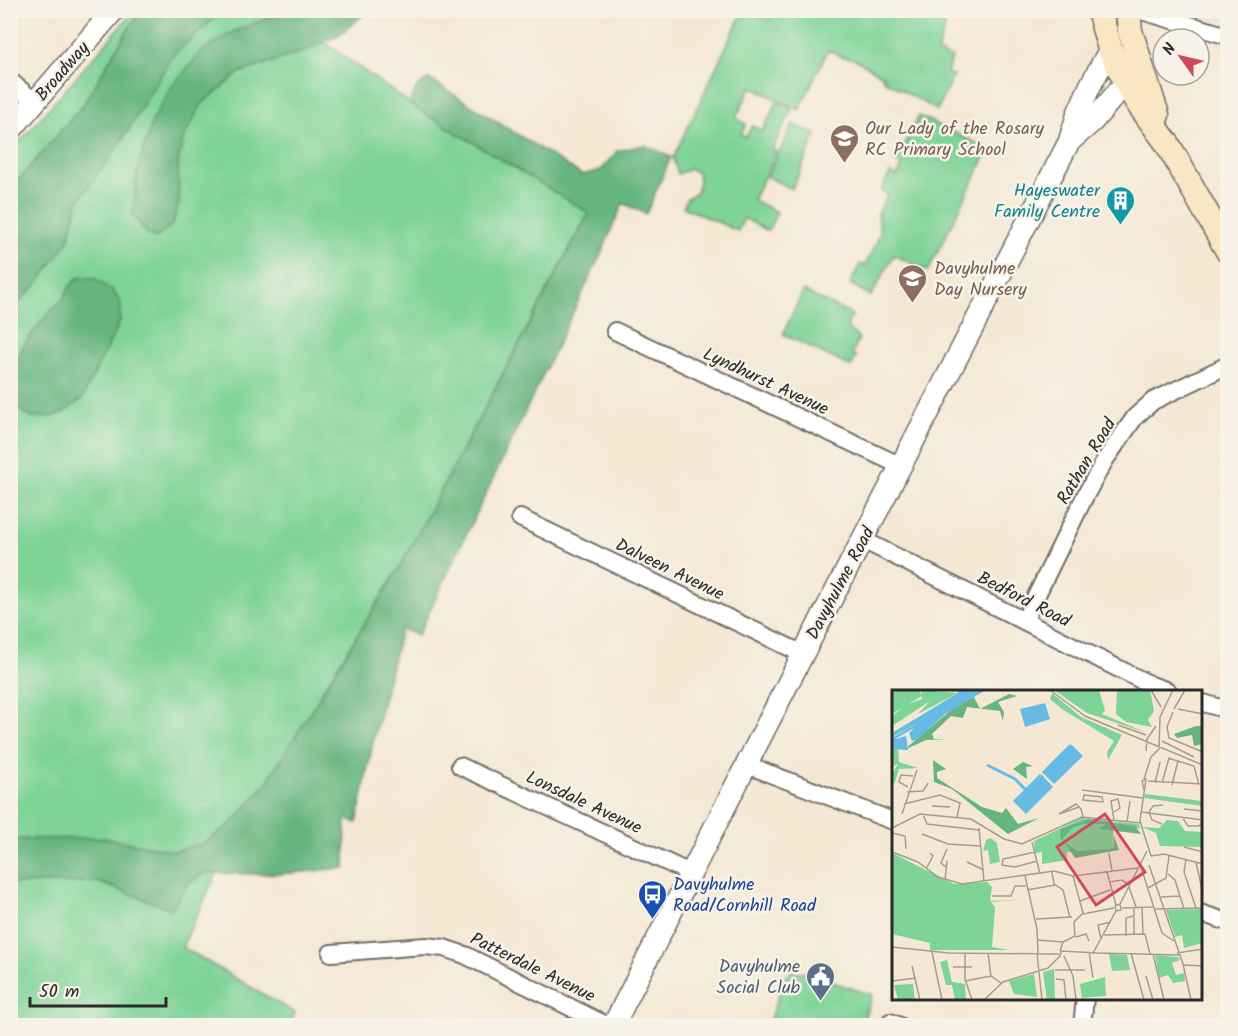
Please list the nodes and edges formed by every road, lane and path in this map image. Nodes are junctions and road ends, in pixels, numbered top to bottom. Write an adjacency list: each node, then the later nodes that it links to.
1 (114, 10): 10 (street, Broadway)
2 (1099, 10): 6 (main road)
3 (1128, 10): 7 (main road)
4 (1138, 10): 5 (street)
5 (1227, 36)
6 (1110, 49): 9 (main road); 12 (street)
7 (1139, 60): 9 (main road); 13 (main road)
8 (10, 81): 10 (street)
9 (1126, 82): 12 (street); 13 (main road)
10 (35, 102): 11 (street, Broadway)
11 (10, 131)
12 (1070, 142): 17 (street, Davyhulme Road)
13 (1167, 143): 14 (main road)
14 (1227, 251)
15 (615, 331): 17 (street, Lyndhurst Avenue)
16 (1227, 365): 20 (street, Rathan Road)
17 (901, 466): 19 (street, Davyhulme Road)
18 (520, 518): 21 (street, Dalveen Avenue)
19 (863, 540): 20 (street, Bedford Road); 21 (street, Davyhulme Road)
20 (1024, 621): 22 (street, Bedford Road)
21 (803, 654): 25 (street, Davyhulme Road)
22 (1149, 688)
23 (1202, 703): 24 (street)
24 (1227, 710)
25 (747, 765): 27 (street); 28 (street, Davyhulme Road)
26 (460, 766): 28 (street, Lonsdale Avenue)
27 (892, 821)
28 (692, 874): 34 (street, Davyhulme Road)
29 (1202, 915): 30 (street)
30 (1227, 922)
31 (331, 952): 33 (street, Patterdale Avenue)
32 (1085, 1000): 35 (street)
33 (608, 1026)
34 (613, 1026)
35 (1082, 1026)

